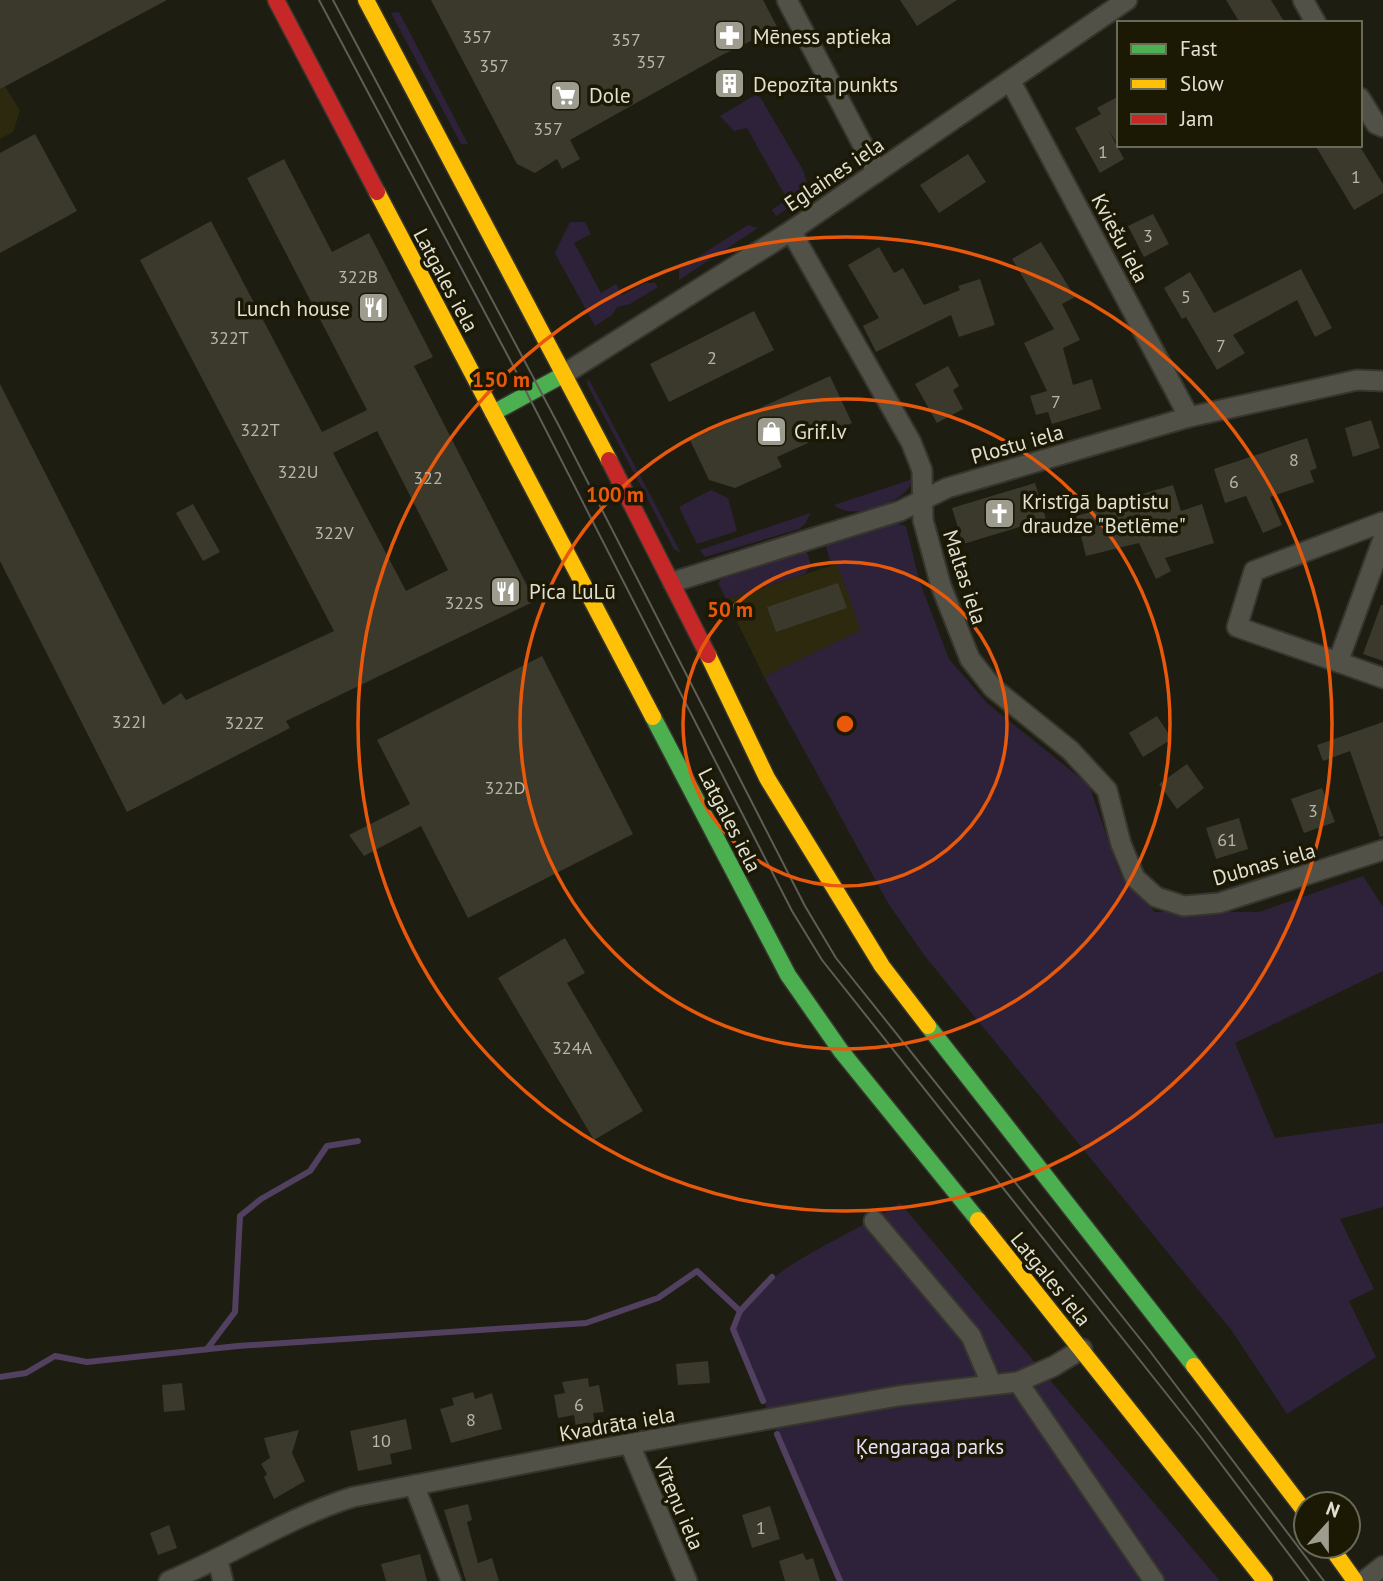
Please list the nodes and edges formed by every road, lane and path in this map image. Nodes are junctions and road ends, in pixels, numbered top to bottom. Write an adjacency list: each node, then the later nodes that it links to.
1 (276, 0): 14 (highway, Latgales iela)
2 (366, 0): 12 (highway)
3 (787, 0): 10 (street)
4 (1126, 0): 7 (street, Eglaines iela)
5 (1303, 0): 6 (street)
6 (1315, 21)
7 (1011, 82): 10 (street, Eglaines iela); 15 (street, Kviešu iela)
8 (1362, 100): 9 (street)
9 (1383, 127)
10 (877, 172): 11 (street, Eglaines iela)
11 (791, 231): 12 (street, Eglaines iela); 16 (street, Maltas iela)
12 (561, 376): 14 (highway); 19 (highway)
13 (1383, 380): 15 (street, Plostu iela)
14 (493, 413): 25 (highway, Latgales iela)
15 (1189, 416): 16 (street, Plostu iela)
16 (923, 500): 19 (street, Plostu iela); 23 (street, Maltas iela)
17 (1383, 522): 20 (street)
18 (1383, 541): 20 (street)
19 (673, 582): 30 (highway)
20 (1338, 662): 21 (street)
21 (1383, 678)
22 (1383, 850): 23 (street, Dubnas iela)
23 (1156, 897)
24 (874, 1221): 27 (street)
25 (1082, 1349): 26 (street, Kvadrāta iela); 39 (highway, Latgales iela)
26 (1018, 1382): 27 (street, Kvadrāta iela); 38 (street)
27 (991, 1383): 28 (street, Kvadrāta iela)
28 (630, 1446): 29 (street, Kvadrāta iela); 37 (street, Vīteņu iela)
29 (414, 1485): 31 (street, Kvadrāta iela); 36 (street)
30 (1292, 1495)
31 (218, 1560): 34 (street, Kvadrāta iela); 35 (street)
32 (1340, 1560): 40 (highway)
33 (1383, 1566): 41 (street)
34 (169, 1581)
35 (223, 1581)
36 (451, 1581)
37 (687, 1581)
38 (1154, 1581)
39 (1265, 1581)
40 (1355, 1581)
41 (1364, 1581)

